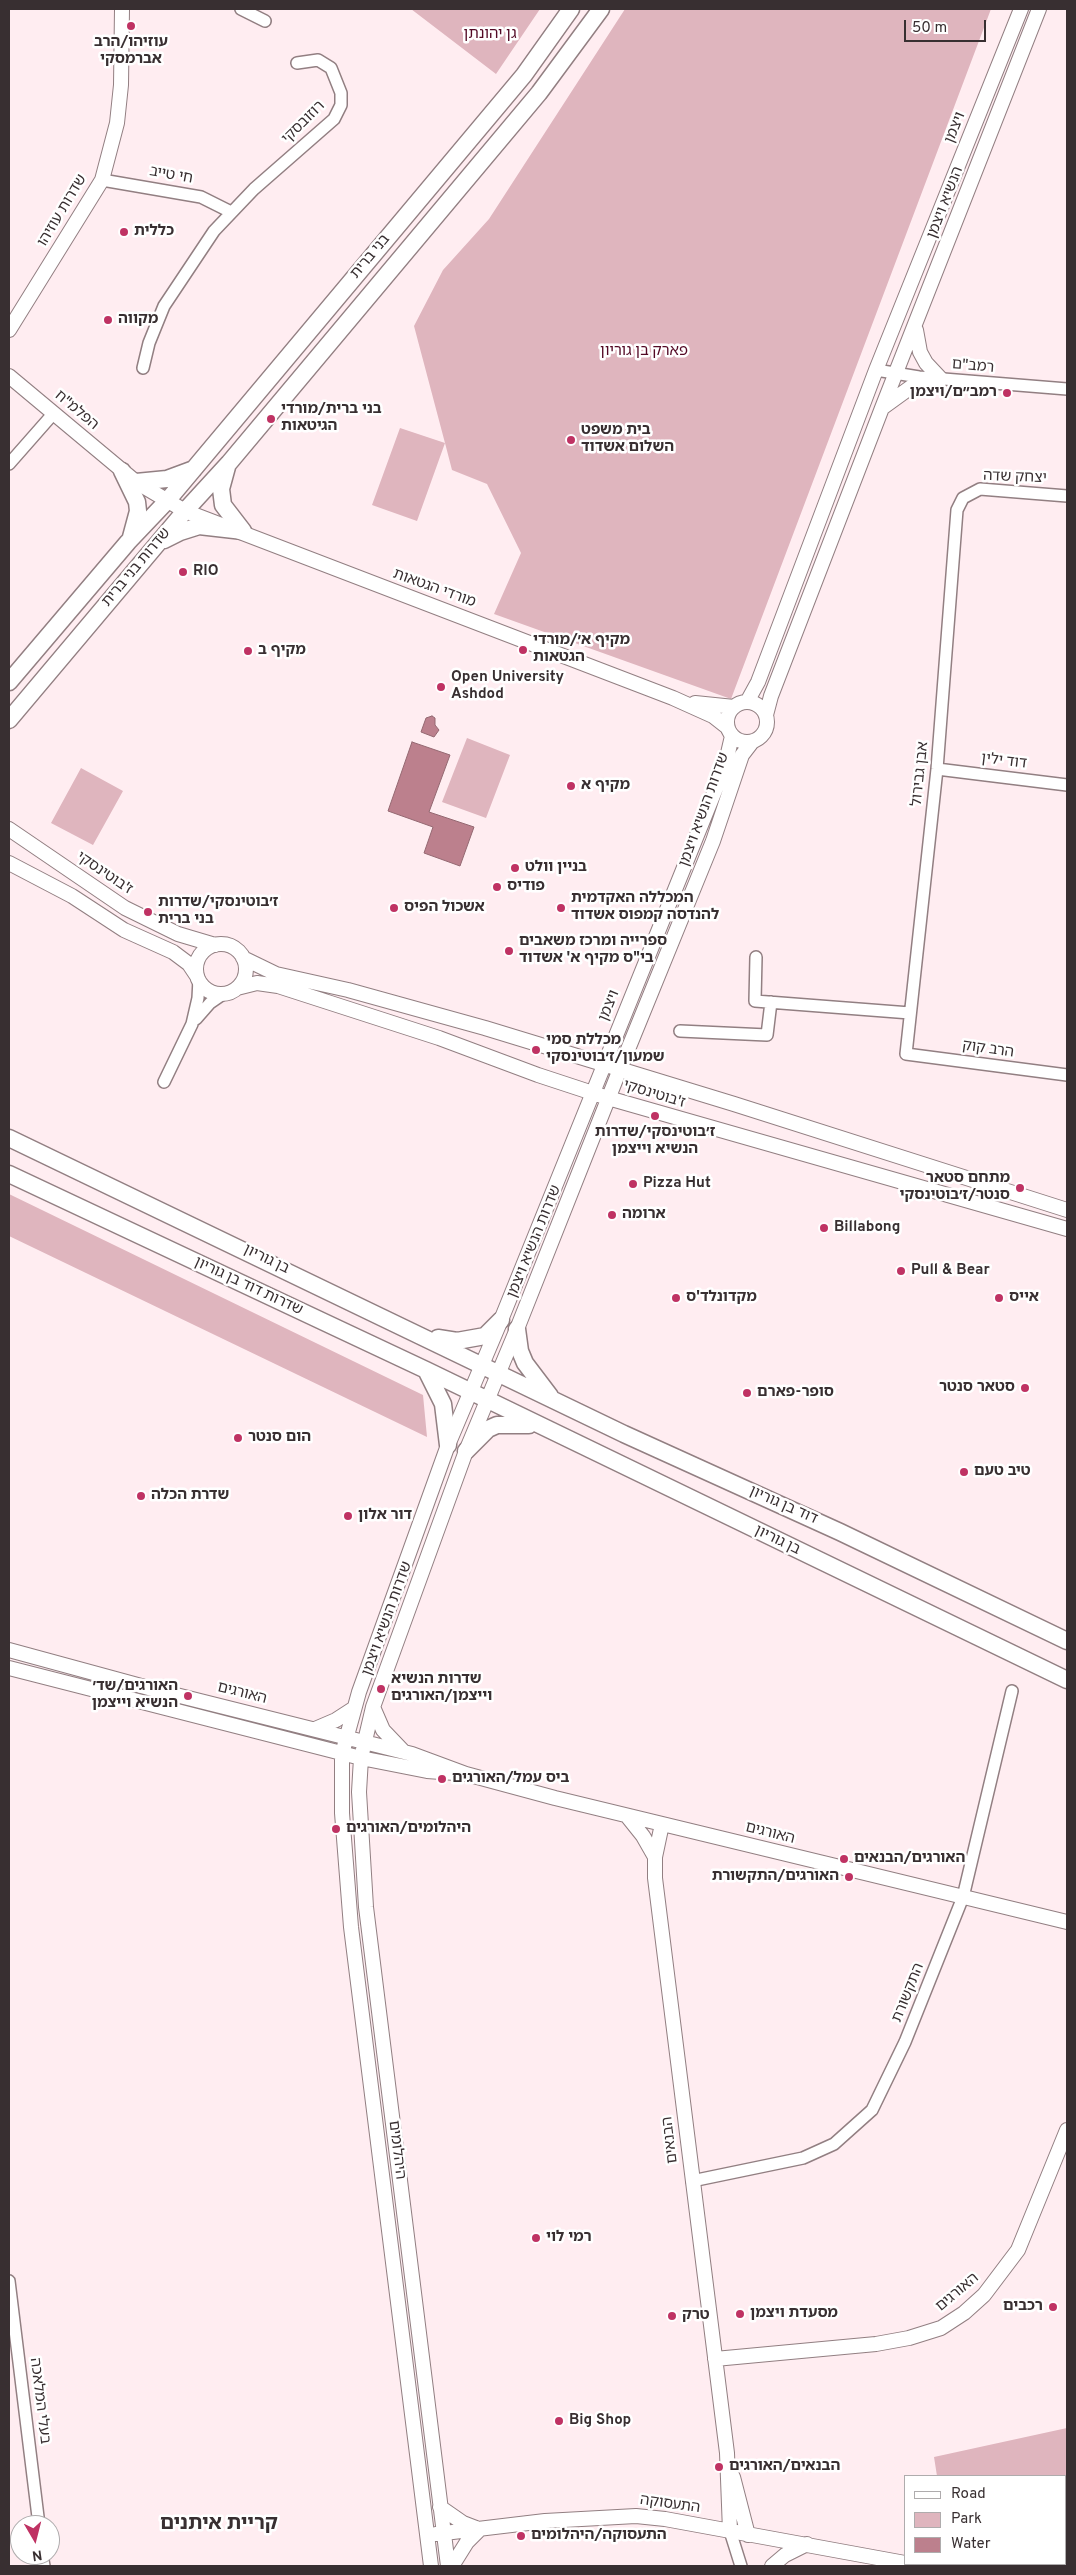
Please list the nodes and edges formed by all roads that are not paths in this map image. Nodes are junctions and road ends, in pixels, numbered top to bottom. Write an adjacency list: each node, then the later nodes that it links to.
1 (122, 9): 9 (street, שדרות עוזיהו)
2 (241, 9): 7 (street)
3 (571, 9): 24 (main road, בני ברית)
4 (601, 9): 21 (main road, בני ברית)
5 (1021, 9): 14 (street, ויצמן)
6 (1039, 9): 12 (street, הנשיא ויצמן)
7 (265, 21)
8 (297, 63): 10 (street, רוזובסקי)
9 (102, 180): 10 (street, חי טייב); 11 (street, שדרות עוזיהו)
10 (231, 212): 13 (street, רוזובסקי)
11 (11, 324)
12 (916, 326): 15 (street, הנשיא ויצמן); 17 (street)
13 (144, 368)
14 (876, 370): 15 (street, רמב"ם); 36 (street)
15 (896, 374): 17 (street, רמב"ם); 19 (street, הנשיא ויצמן)
16 (9, 376): 20 (street, הפלמ"ח)
17 (941, 379): 18 (street, רמב"ם); 19 (street)
18 (1067, 389)
19 (882, 408): 37 (street)
20 (53, 414): 23 (street); 25 (street, הפלמ"ח)
21 (268, 416): 22 (main road, שדרות בני ברית)
22 (229, 463): 30 (main road, שדרות בני ברית); 31 (main road)
23 (9, 464)
24 (194, 469): 26 (main road); 29 (main road, בני ברית)
25 (122, 471): 26 (street, הפלמ"ח); 32 (main road)
26 (136, 482): 29 (street, הפלמ"ח)
27 (1067, 496): 28 (street, יצחק שדה)
28 (963, 498): 41 (street, אבן גבירול)
29 (167, 501): 30 (street, מורדי הגטאות); 32 (main road, שדרות בני ברית)
30 (185, 511): 31 (street, מורדי הגטאות); 33 (main road, שדרות בני ברית)
31 (244, 531): 33 (main road); 35 (street, מורדי הגטאות)
32 (128, 542): 34 (main road, שדרות בני ברית)
33 (158, 544): 38 (main road, שדרות בני ברית)
34 (9, 682)
35 (672, 698): 36 (street, מורדי הגטאות); 39 (street, מורדי הגטאות)
36 (741, 705): 37 (street); 39 (street)
37 (766, 716): 40 (street)
38 (9, 720)
39 (730, 732): 40 (street); 56 (street, ויצמן)
40 (752, 742): 57 (street, שדרות הנשיא ויצמן)
41 (937, 769): 42 (street, דוד ילין); 52 (street, אבן גבירול)
42 (1067, 785)
43 (9, 828): 45 (street, ז'בוטינסקי)
44 (9, 863): 48 (street)
45 (215, 945): 47 (street); 48 (street)
46 (756, 957): 51 (street)
47 (243, 958): 49 (street); 56 (street, ז'בוטינסקי)
48 (198, 978): 50 (street); 53 (street)
49 (237, 988): 50 (street); 60 (street, ז'בוטינסקי)
50 (223, 994): 53 (street)
51 (771, 1002): 52 (street); 54 (street)
52 (910, 1013): 55 (street, אבן גבירול)
53 (192, 1024): 59 (street)
54 (680, 1031)
55 (906, 1054): 58 (street, הרב קוק)
56 (604, 1064): 57 (street, ז'בוטינסקי); 60 (street, שדרות הנשיא ויצמן)
57 (620, 1069): 61 (street, שדרות הנשיא ויצמן); 64 (street, ז'בוטינסקי)
58 (1067, 1075)
59 (164, 1082)
60 (593, 1093): 61 (street, ז'בוטינסקי); 66 (street, שדרות הנשיא ויצמן)
61 (608, 1098): 65 (street, ז'בוטינסקי); 67 (street, שדרות הנשיא ויצמן)
62 (9, 1138): 68 (main road, בן גוריון)
63 (9, 1174): 70 (main road, שדרות דוד בן גוריון)
64 (1067, 1210)
65 (1067, 1229)
66 (501, 1320): 68 (main road); 69 (street, שדרות הנשיא ויצמן)
67 (517, 1329): 71 (street, שדרות הנשיא ויצמן); 73 (main road)
68 (420, 1334): 69 (main road)
69 (482, 1364): 71 (main road); 72 (street, שדרות הנשיא ויצמן)
70 (426, 1370): 72 (main road, שדרות דוד בן גוריון); 76 (main road)
71 (499, 1372): 73 (main road, דוד בן גוריון); 74 (street, שדרות הנשיא ויצמן)
72 (469, 1392): 74 (main road, שדרות דוד בן גוריון); 76 (street, שדרות הנשיא ויצמן)
73 (553, 1400): 78 (main road, דוד בן גוריון)
74 (487, 1401): 75 (main road, בן גוריון); 77 (street, שדרות הנשיא ויצמן)
75 (538, 1426): 77 (main road); 81 (main road, בן גוריון)
76 (448, 1445): 84 (street, שדרות הנשיא ויצמן)
77 (466, 1451): 83 (street, שדרות הנשיא ויצמן)
78 (1067, 1641)
79 (9, 1650): 85 (street, האורגים)
80 (9, 1668): 89 (street, האורגים)
81 (1067, 1680)
82 (1012, 1691): 95 (street, התקשורת)
83 (373, 1707): 87 (street, שדרות הנשיא ויצמן); 88 (street)
84 (353, 1709): 85 (street); 86 (street, שדרות הנשיא ויצמן)
85 (315, 1729): 86 (street, האורגים)
86 (346, 1738): 87 (street, האורגים); 89 (street, היהלומים)
87 (364, 1743): 88 (street, האורגים); 90 (street, שדרות הנשיא ויצמן)
88 (405, 1752): 91 (street, האורגים)
89 (342, 1754): 90 (street, האורגים); 108 (street, היהלומים)
90 (361, 1758): 91 (street, האורגים); 102 (street, היהלומים)
91 (466, 1774): 92 (street, האורגים)
92 (627, 1816): 93 (street, האורגים); 94 (street)
93 (662, 1824): 94 (street, הבנאים); 95 (street, האורגים)
94 (655, 1857): 98 (street, הבנאים)
95 (963, 1897): 96 (street, האורגים); 98 (street, התקשורת)
96 (1067, 1922)
97 (1067, 2130): 100 (street, האורגים)
98 (692, 2181): 100 (street, הבנאים)
99 (9, 2281): 103 (street, בעלי המלאכה)
100 (715, 2359): 101 (street, הבנאים)
101 (727, 2452): 105 (street, הבנאים); 107 (street, הבנאים)
102 (440, 2507): 104 (street); 106 (street, היהלומים)
103 (38, 2515)
104 (479, 2530): 105 (street, התעסוקה); 106 (street, התעסוקה); 113 (street)
105 (730, 2531): 107 (street, התעסוקה); 114 (street, הבנאים)
106 (444, 2534): 108 (street, התעסוקה); 112 (street, היהלומים)
107 (748, 2534): 109 (street, התעסוקה)
108 (428, 2535): 111 (street, היהלומים)
109 (807, 2544): 110 (street, התעסוקה); 115 (street)
110 (904, 2564)
111 (431, 2566)
112 (448, 2566)
113 (452, 2566)
114 (741, 2566)
115 (772, 2566)

